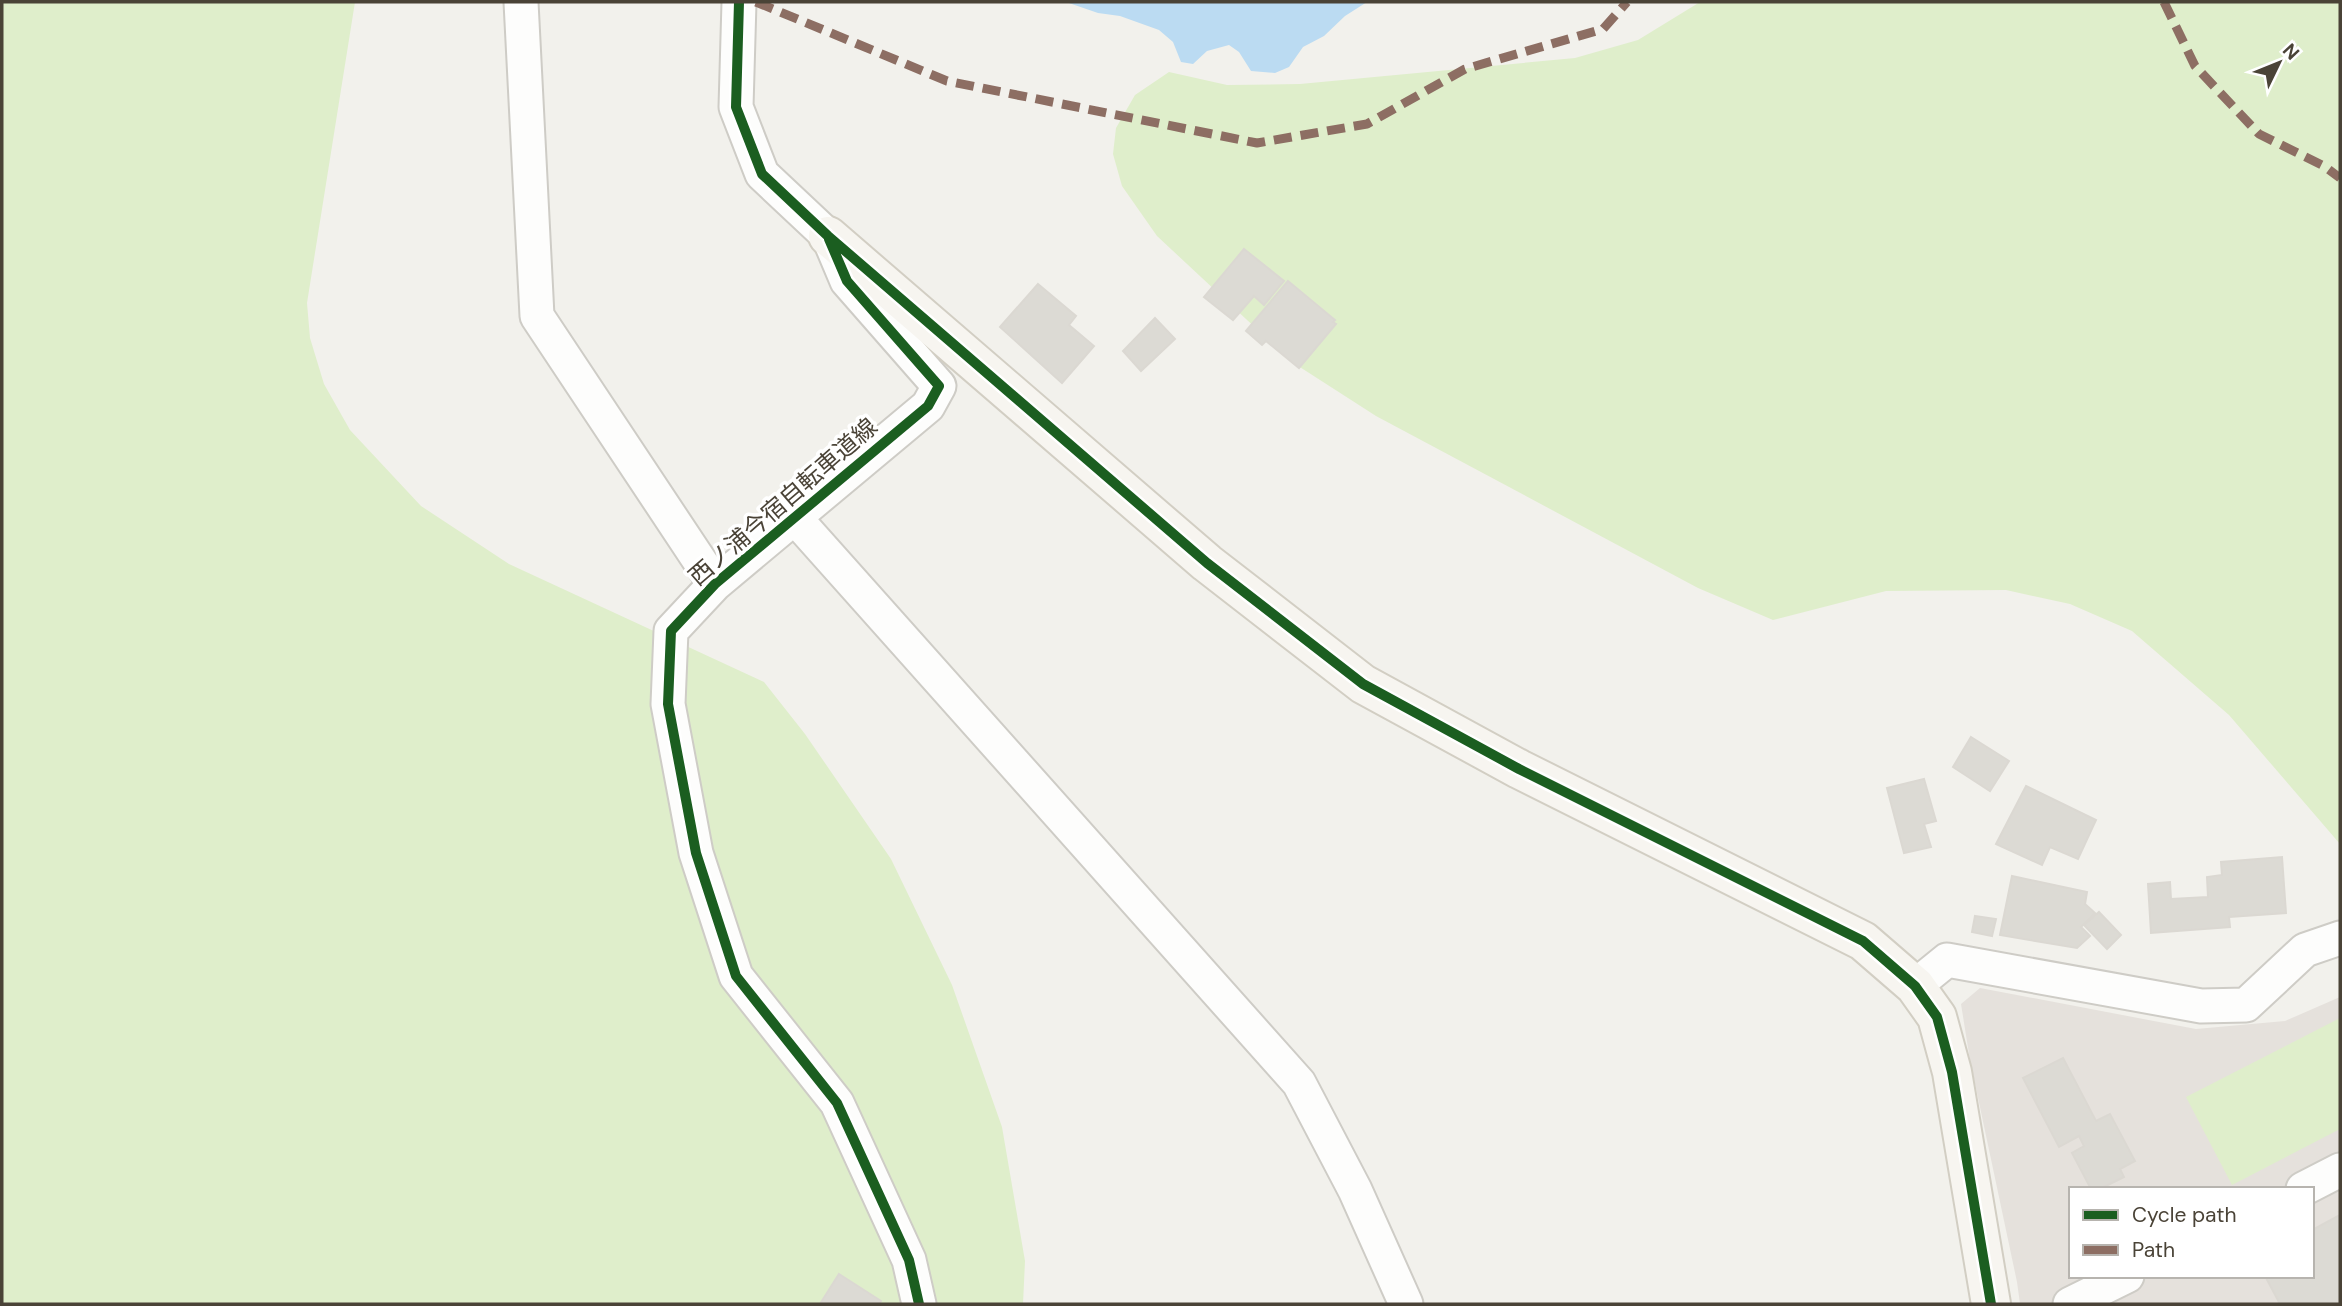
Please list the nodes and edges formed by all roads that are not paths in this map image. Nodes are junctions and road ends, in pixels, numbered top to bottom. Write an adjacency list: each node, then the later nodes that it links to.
1 (521, 2): 5 (street)
2 (739, 2): 3 (street, 西ノ浦今宿自転車道線)
3 (828, 236): 4 (street, 西ノ浦今宿自転車道線); 7 (street)
4 (795, 518): 5 (street, 西ノ浦今宿自転車道線); 12 (street)
5 (715, 584): 11 (street, 西ノ浦今宿自転車道線)
6 (2340, 938): 7 (street)
7 (1915, 986): 13 (street)
8 (2340, 1170): 9 (street)
9 (2307, 1187)
10 (2123, 1278): 14 (street)
11 (919, 1304)
12 (1406, 1304)
13 (1991, 1304)
14 (2070, 1304)

